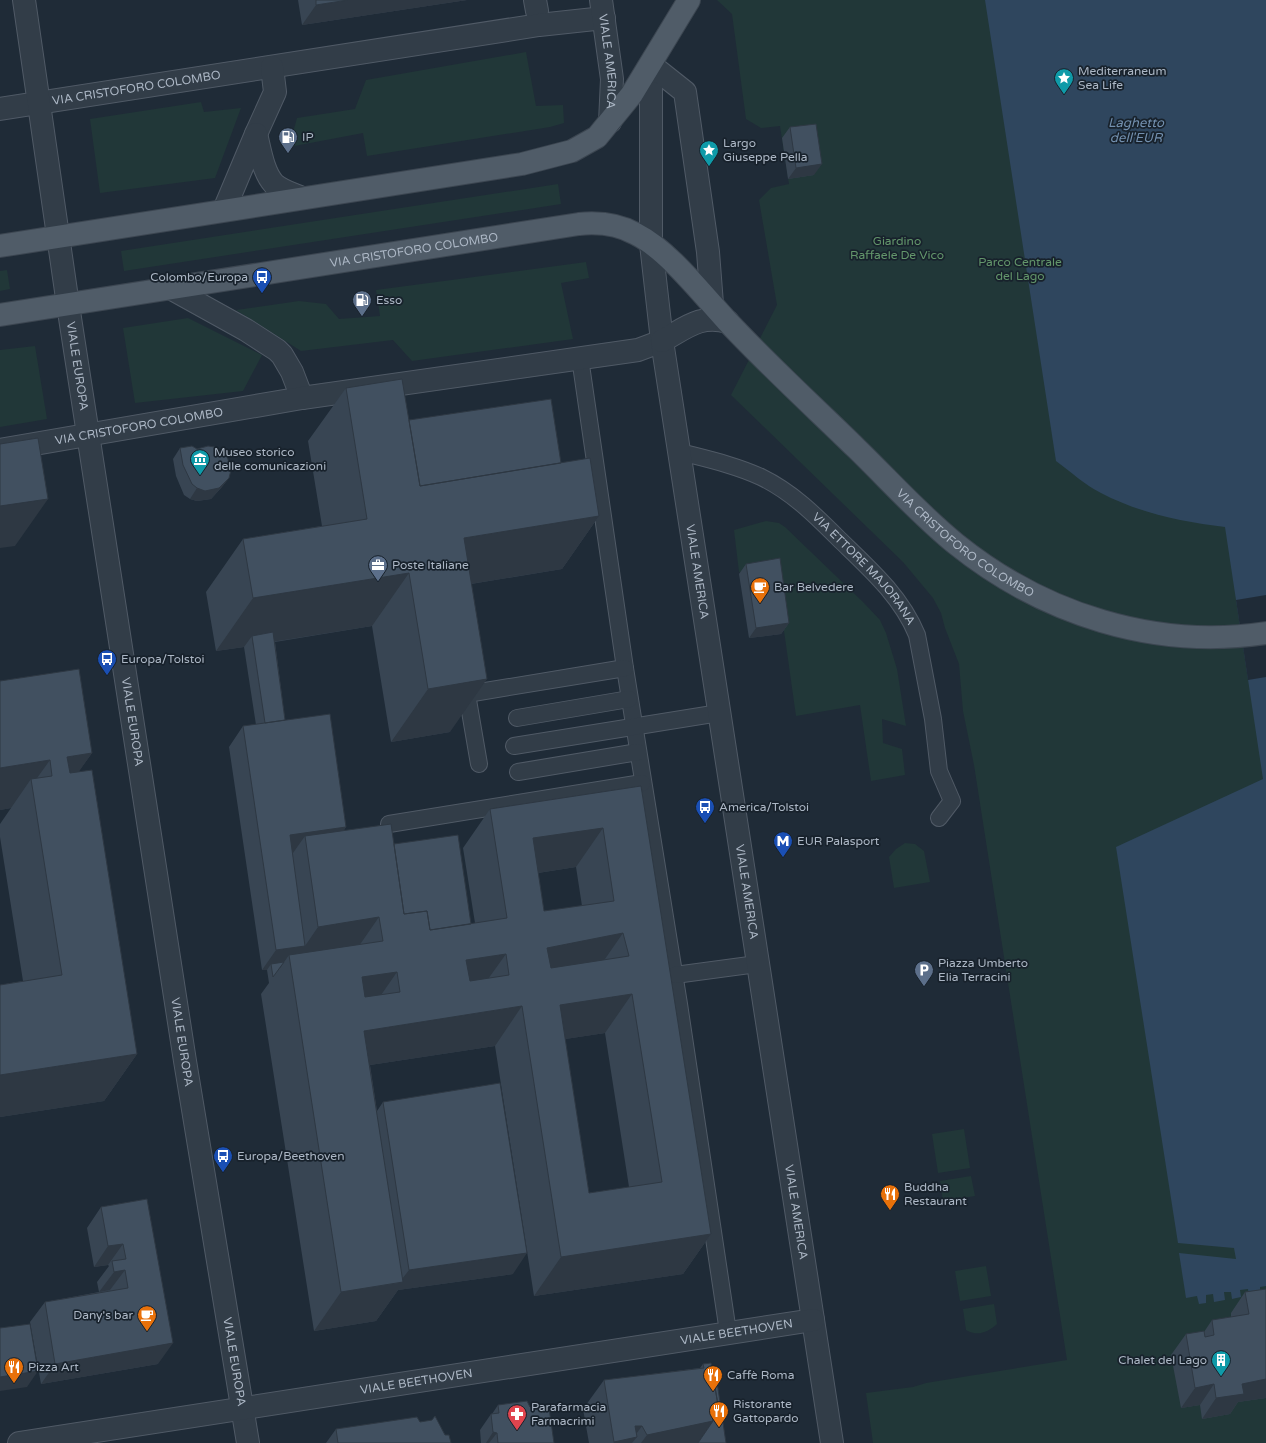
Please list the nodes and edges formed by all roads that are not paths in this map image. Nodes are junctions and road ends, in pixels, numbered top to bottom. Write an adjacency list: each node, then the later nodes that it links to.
1 (24, 0): 6 (street, VIALE EUROPA)
2 (689, 0): 4 (main road)
3 (603, 9): 5 (street, VIA CRISTOFORO COLOMBO); 8 (street, VIALE AMERICA)
4 (651, 65): 8 (main road); 13 (street); 16 (street)
5 (272, 67): 6 (street, VIA CRISTOFORO COLOMBO); 9 (street)
6 (40, 103): 7 (street, VIA CRISTOFORO COLOMBO); 12 (street, VIALE EUROPA)
7 (0, 109)
8 (610, 122): 10 (main road)
9 (256, 134): 10 (street); 11 (street)
10 (302, 198): 11 (main road)
11 (224, 210): 12 (main road)
12 (58, 237): 14 (main road); 17 (street, VIALE EUROPA)
13 (651, 244): 15 (main road, VIA CRISTOFORO COLOMBO); 16 (main road, VIA CRISTOFORO COLOMBO); 20 (street)
14 (0, 246)
15 (172, 290): 17 (main road, VIA CRISTOFORO COLOMBO); 22 (street)
16 (712, 304): 19 (main road, VIA CRISTOFORO COLOMBO)
17 (68, 305): 18 (main road, VIA CRISTOFORO COLOMBO); 23 (street, VIALE EUROPA)
18 (0, 315)
19 (728, 322): 20 (street, VIA CRISTOFORO COLOMBO); 26 (main road, VIA CRISTOFORO COLOMBO)
20 (662, 341): 21 (street, VIA CRISTOFORO COLOMBO); 25 (street, VIALE AMERICA)
21 (580, 358): 22 (street, VIA CRISTOFORO COLOMBO); 27 (lane)
22 (302, 398): 23 (street, VIA CRISTOFORO COLOMBO)
23 (88, 436): 24 (street, VIA CRISTOFORO COLOMBO); 43 (street, VIALE EUROPA)
24 (0, 450)
25 (680, 452): 29 (street, VIALE AMERICA); 37 (lane, VIA ETTORE MAJORANA)
26 (1266, 633)
27 (625, 668): 28 (lane); 34 (lane)
28 (629, 699): 30 (lane); 31 (lane)
29 (719, 713): 31 (lane); 39 (street, VIALE AMERICA)
30 (518, 718)
31 (634, 726): 32 (lane); 33 (lane)
32 (514, 746)
33 (638, 752): 35 (lane); 36 (lane)
34 (478, 764)
35 (518, 772)
36 (642, 783): 38 (lane); 40 (lane)
37 (938, 818)
38 (389, 824)
39 (757, 964): 40 (lane); 41 (street, VIALE AMERICA)
40 (675, 975): 42 (lane)
41 (813, 1320): 42 (street, VIALE BEETHOVEN); 46 (street, VIALE AMERICA)
42 (728, 1332): 43 (street, VIALE BEETHOVEN)
43 (242, 1408): 44 (street, VIALE BEETHOVEN); 45 (street, VIALE EUROPA)
44 (24, 1443)
45 (248, 1443)
46 (832, 1443)

